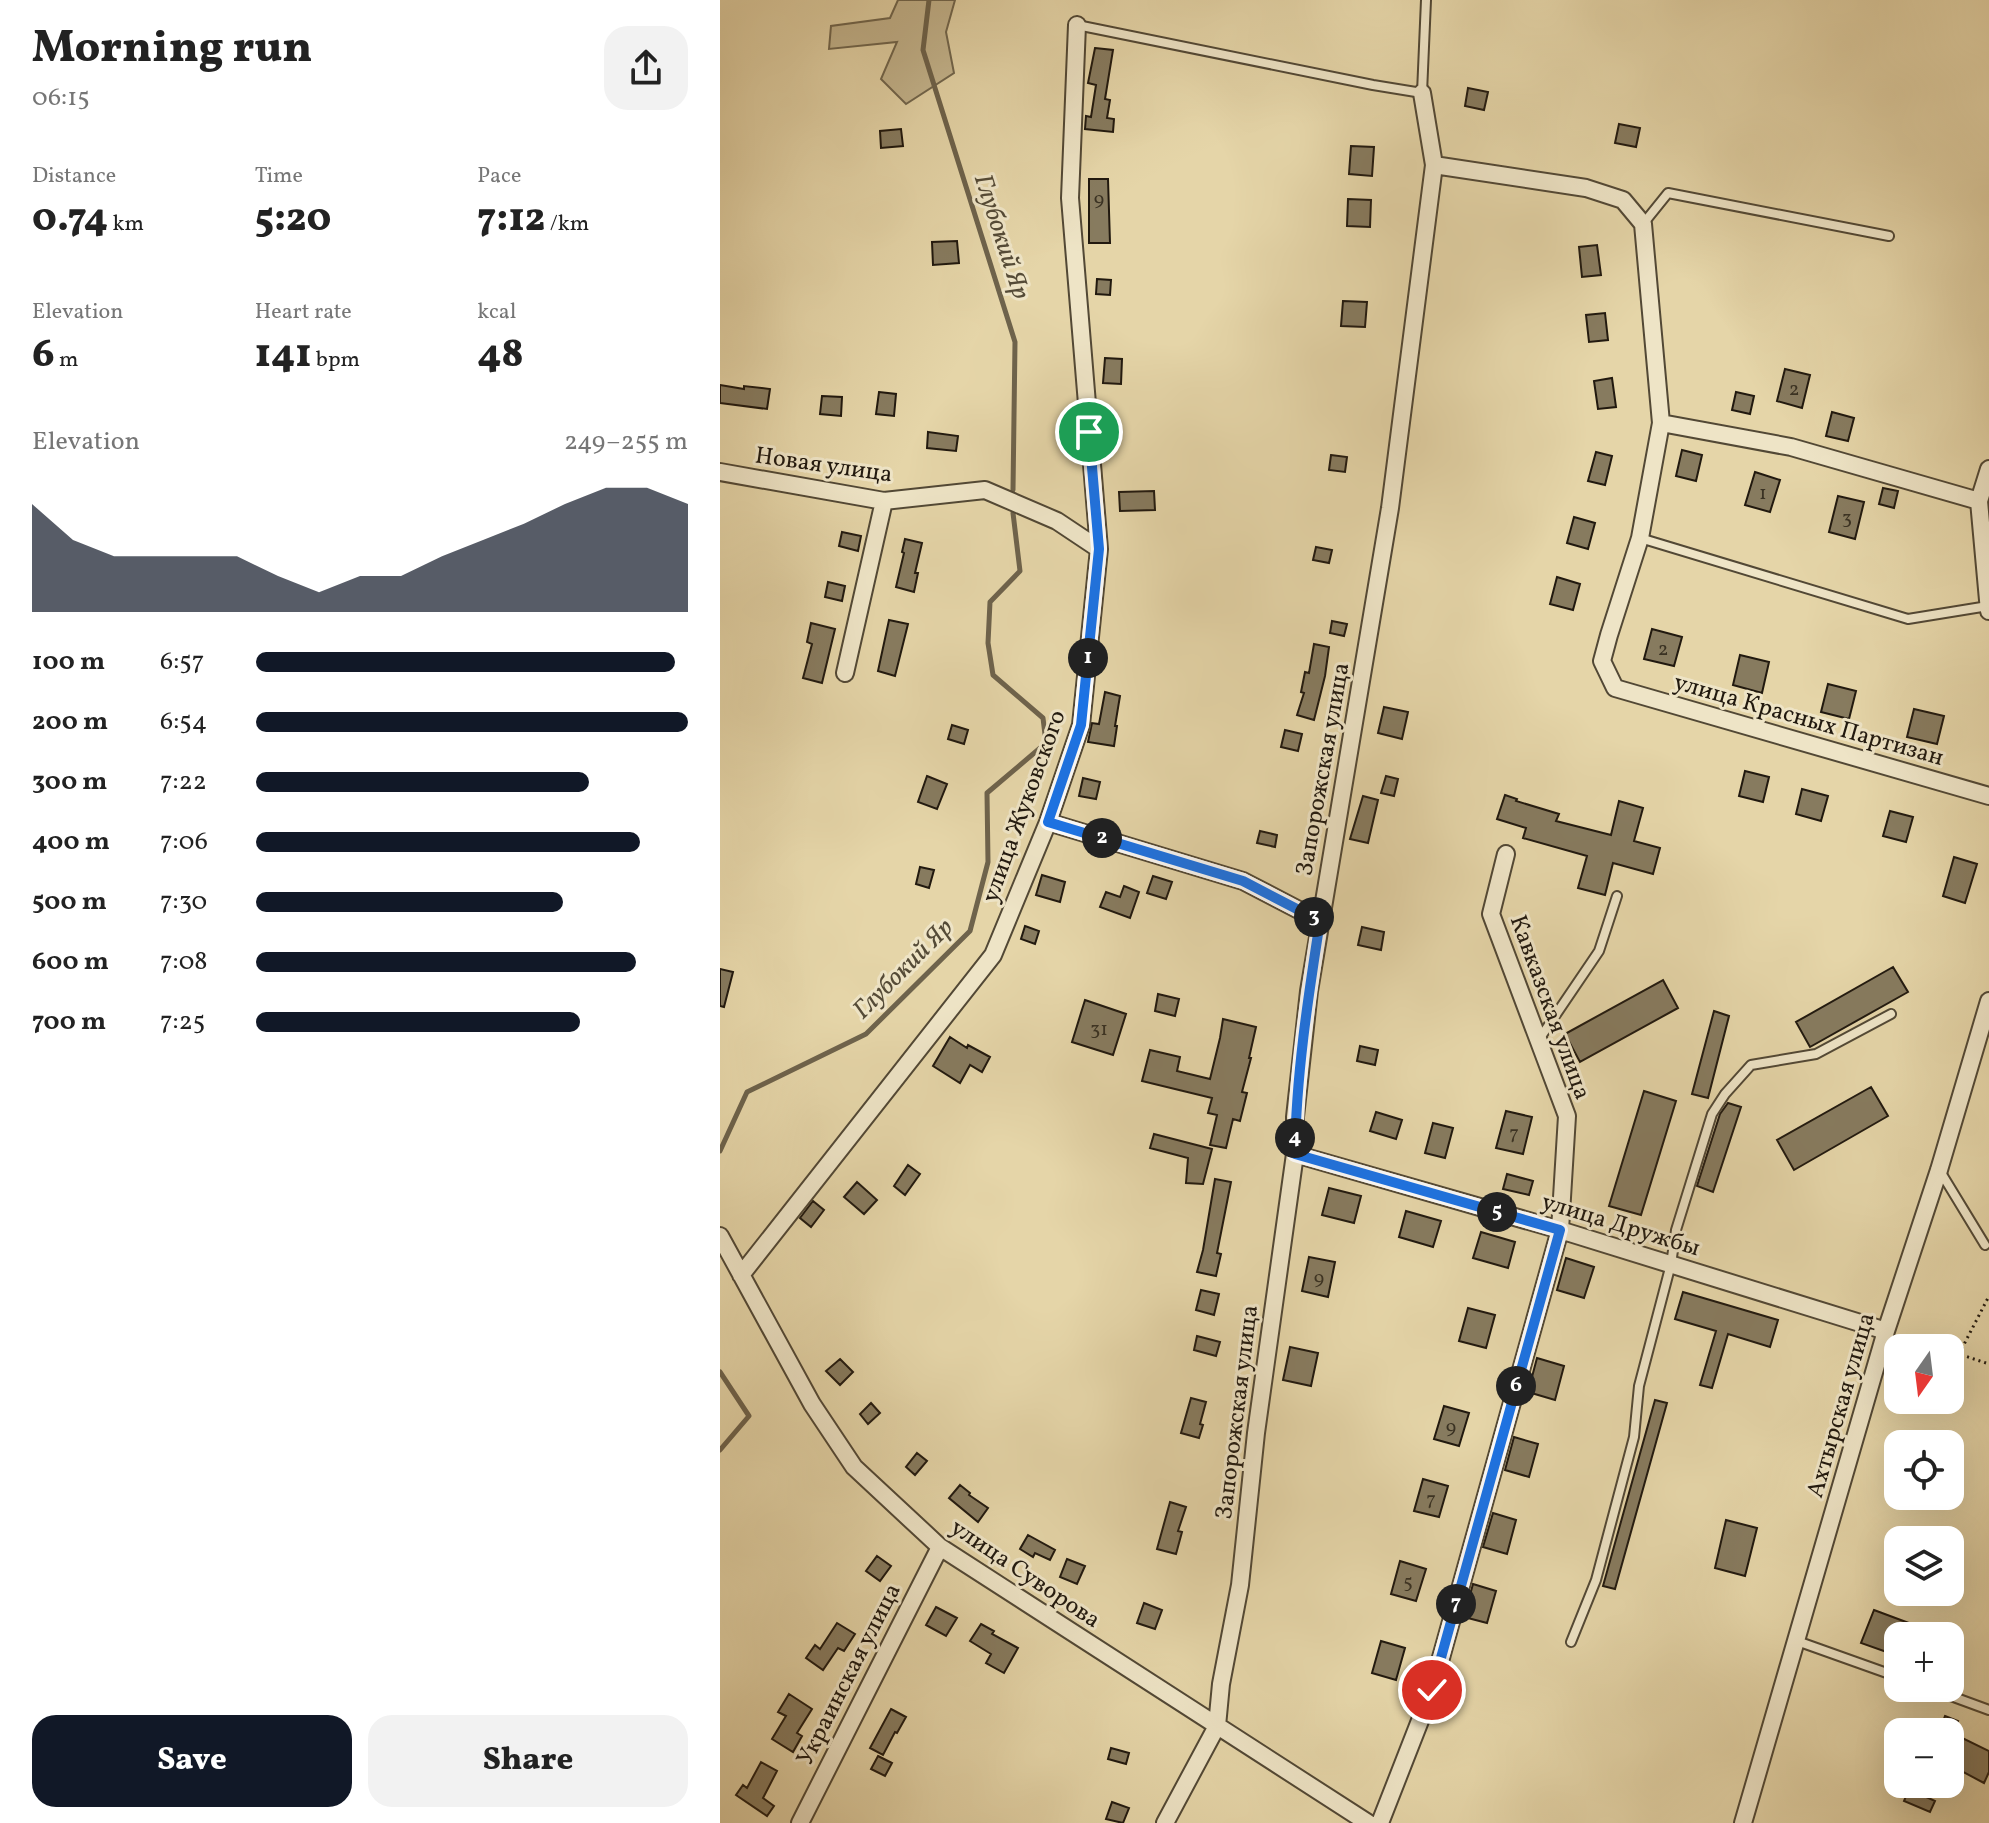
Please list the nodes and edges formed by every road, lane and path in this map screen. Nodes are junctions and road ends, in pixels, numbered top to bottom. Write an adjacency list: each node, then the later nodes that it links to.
1 (1426, 0): 3 (lane)
2 (1077, 25): 3 (lane); 13 (street, улица Жуковского)
3 (1422, 93): 4 (street, Запорожская улица)
4 (1434, 165): 5 (street); 20 (street, Запорожская улица)
5 (1643, 224): 6 (lane); 7 (street)
6 (1889, 236)
7 (1661, 423): 11 (street); 12 (street)
8 (1989, 469): 11 (street)
9 (720, 472): 10 (street, Новая улица)
10 (884, 501): 13 (street, Новая улица); 15 (street)
11 (1979, 501): 14 (street)
12 (1640, 538): 14 (lane); 16 (street, улица Красных Партизан)
13 (1099, 549): 17 (street, улица Жуковского)
14 (1988, 609)
15 (845, 673)
16 (1989, 796)
17 (1048, 822): 20 (street); 30 (street, улица Жуковского)
18 (1506, 854): 23 (street, Кавказская улица)
19 (1617, 896): 23 (lane)
20 (1320, 921): 24 (street, Запорожская улица)
21 (1989, 1001): 25 (street, Ахтырская улица)
22 (1891, 1014): 29 (lane)
23 (1538, 1041): 26 (street, Кавказская улица)
24 (1295, 1154): 26 (street, улица Дружбы); 43 (street, Запорожская улица)
25 (1939, 1170): 28 (lane); 32 (street, Ахтырская улица)
26 (1560, 1230): 29 (street, улица Дружбы); 47 (street, Кавказская улица)
27 (720, 1236): 30 (street, улица Суворова)
28 (1985, 1245)
29 (1671, 1264): 32 (street, улица Дружбы); 39 (lane)
30 (741, 1275): 37 (street, улица Суворова)
31 (1989, 1296): 34 (path)
32 (1886, 1331): 33 (path); 38 (street, Ахтырская улица)
33 (1896, 1334)
34 (1964, 1344)
35 (1964, 1356): 36 (path)
36 (1989, 1364)
37 (940, 1547): 43 (street, улица Суворова); 44 (street, Украинская улица)
38 (1797, 1641): 40 (lane); 48 (street, Ахтырская улица)
39 (1571, 1642)
40 (1884, 1672)
41 (1964, 1701): 42 (lane)
42 (1989, 1710)
43 (1217, 1726): 45 (street, Запорожская улица); 46 (street, улица Суворова)
44 (800, 1823)
45 (1165, 1823)
46 (1368, 1823)
47 (1380, 1823)
48 (1743, 1823)

